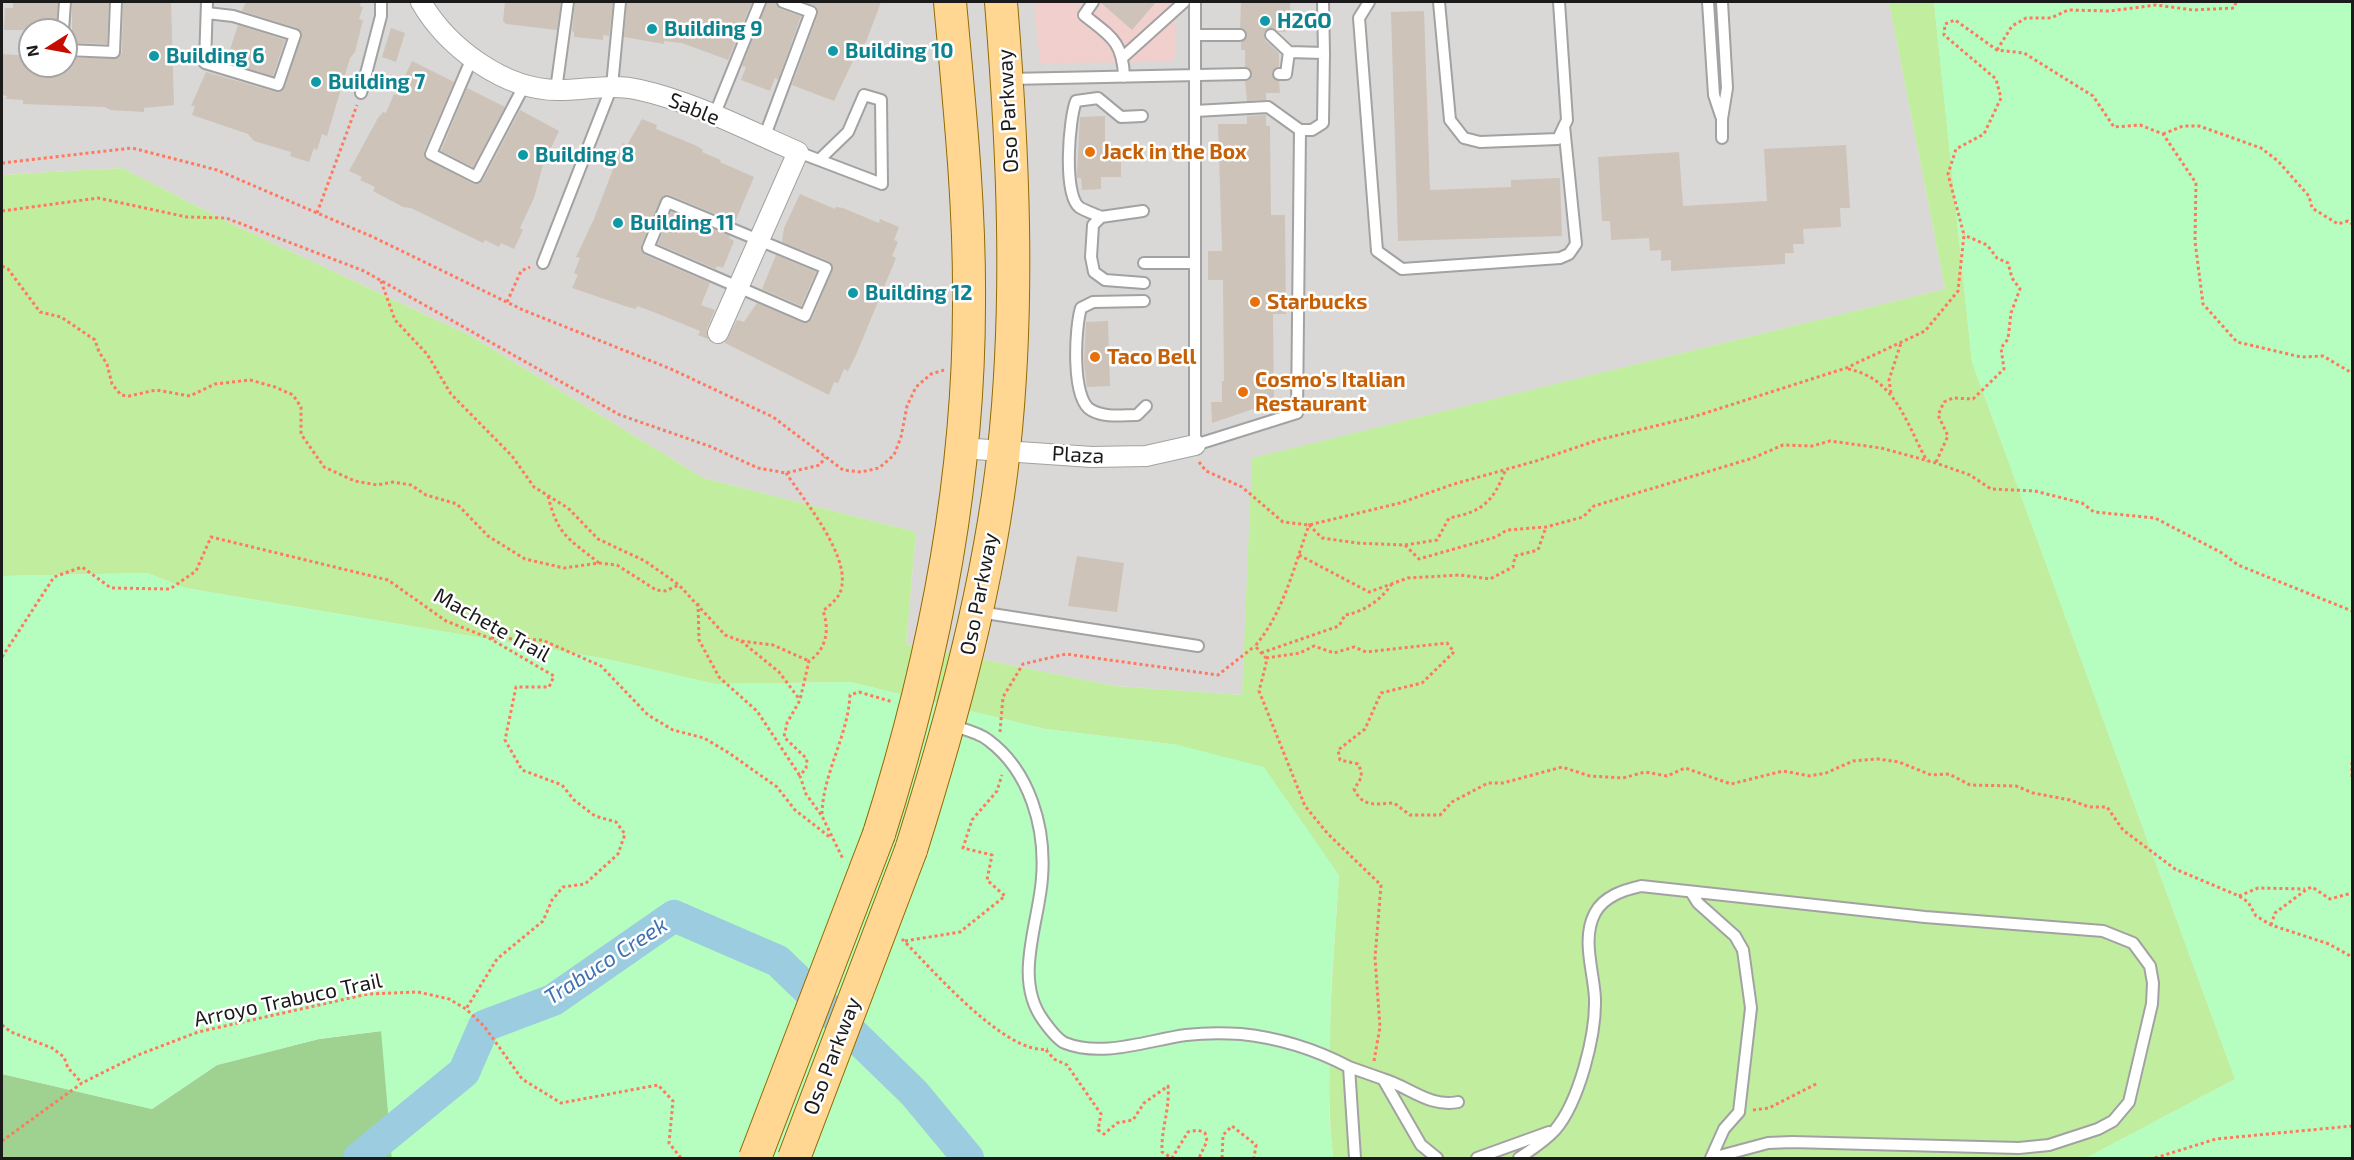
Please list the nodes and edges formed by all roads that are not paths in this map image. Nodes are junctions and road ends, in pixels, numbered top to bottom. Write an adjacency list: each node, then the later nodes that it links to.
1 (64, 2): 22 (lane)
2 (116, 2): 26 (lane)
3 (207, 2): 21 (lane)
4 (381, 2): 39 (lane)
5 (421, 2): 30 (street, Sable)
6 (568, 2): 38 (lane)
7 (620, 2): 37 (lane)
8 (760, 2): 42 (lane)
9 (783, 2): 46 (lane)
10 (950, 2): 62 (main road, Oso Parkway)
11 (1001, 2): 35 (main road, Oso Parkway)
12 (1093, 2): 29 (lane)
13 (1184, 2): 29 (lane)
14 (1195, 2): 23 (lane)
15 (1323, 2): 28 (lane)
16 (1369, 2): 44 (lane)
17 (1439, 2): 44 (lane)
18 (1559, 2): 44 (lane)
19 (1708, 2): 43 (lane)
20 (1722, 2): 43 (lane)
21 (207, 14): 21 (lane)
22 (63, 18)
23 (1195, 35): 24 (lane); 33 (lane)
24 (1240, 35)
25 (1271, 35): 27 (lane)
26 (78, 50)
27 (1289, 52): 28 (lane); 32 (lane)
28 (1324, 53): 45 (lane)
29 (1123, 57): 34 (lane)
30 (472, 58): 36 (street, Sable); 36 (lane)
31 (1245, 74): 33 (lane)
32 (1279, 74)
33 (1195, 76): 34 (lane); 40 (lane)
34 (1124, 77): 35 (lane)
35 (1007, 79): 63 (main road, Oso Parkway)
36 (525, 84): 38 (street, Sable)
37 (612, 86): 38 (street, Sable); 42 (street, Sable); 53 (lane)
38 (556, 90)
39 (361, 93)
40 (1195, 111): 45 (lane); 55 (lane)
41 (1142, 116): 51 (lane)
42 (714, 117): 46 (street, Sable)
43 (1722, 119): 47 (lane)
44 (1564, 126)
45 (1300, 130): 61 (lane)
46 (764, 138): 48 (street, Sable)
47 (1722, 138)
48 (798, 152): 49 (lane); 52 (street)
49 (819, 160): 49 (lane)
50 (1143, 211): 51 (lane)
51 (1101, 217): 56 (lane)
52 (759, 240): 57 (street); 57 (lane); 57 (lane)
53 (543, 263)
54 (1144, 263): 55 (lane)
55 (1195, 263): 61 (lane)
56 (1144, 283)
57 (739, 286): 59 (street)
58 (1144, 301): 60 (lane)
59 (718, 333)
60 (1146, 406)
61 (1191, 445): 63 (street, Plaza)
62 (960, 448): 63 (street, Plaza); 72 (main road, Oso Parkway, bridge)
63 (1004, 450): 64 (main road, Oso Parkway)
64 (976, 612): 65 (lane); 66 (main road, Oso Parkway)
65 (1198, 646)
66 (950, 724): 68 (lane); 73 (main road, Oso Parkway, bridge)
67 (1691, 892): 71 (lane); 78 (lane); 78 (lane)
68 (1349, 1067): 69 (lane); 74 (lane)
69 (1383, 1079): 70 (lane); 75 (lane)
70 (1458, 1102)
71 (1555, 1130): 76 (lane); 77 (lane)
72 (755, 1158)
73 (794, 1158)
74 (1355, 1158)
75 (1437, 1158)
76 (1477, 1158)
77 (1519, 1158)
78 (1712, 1158)

